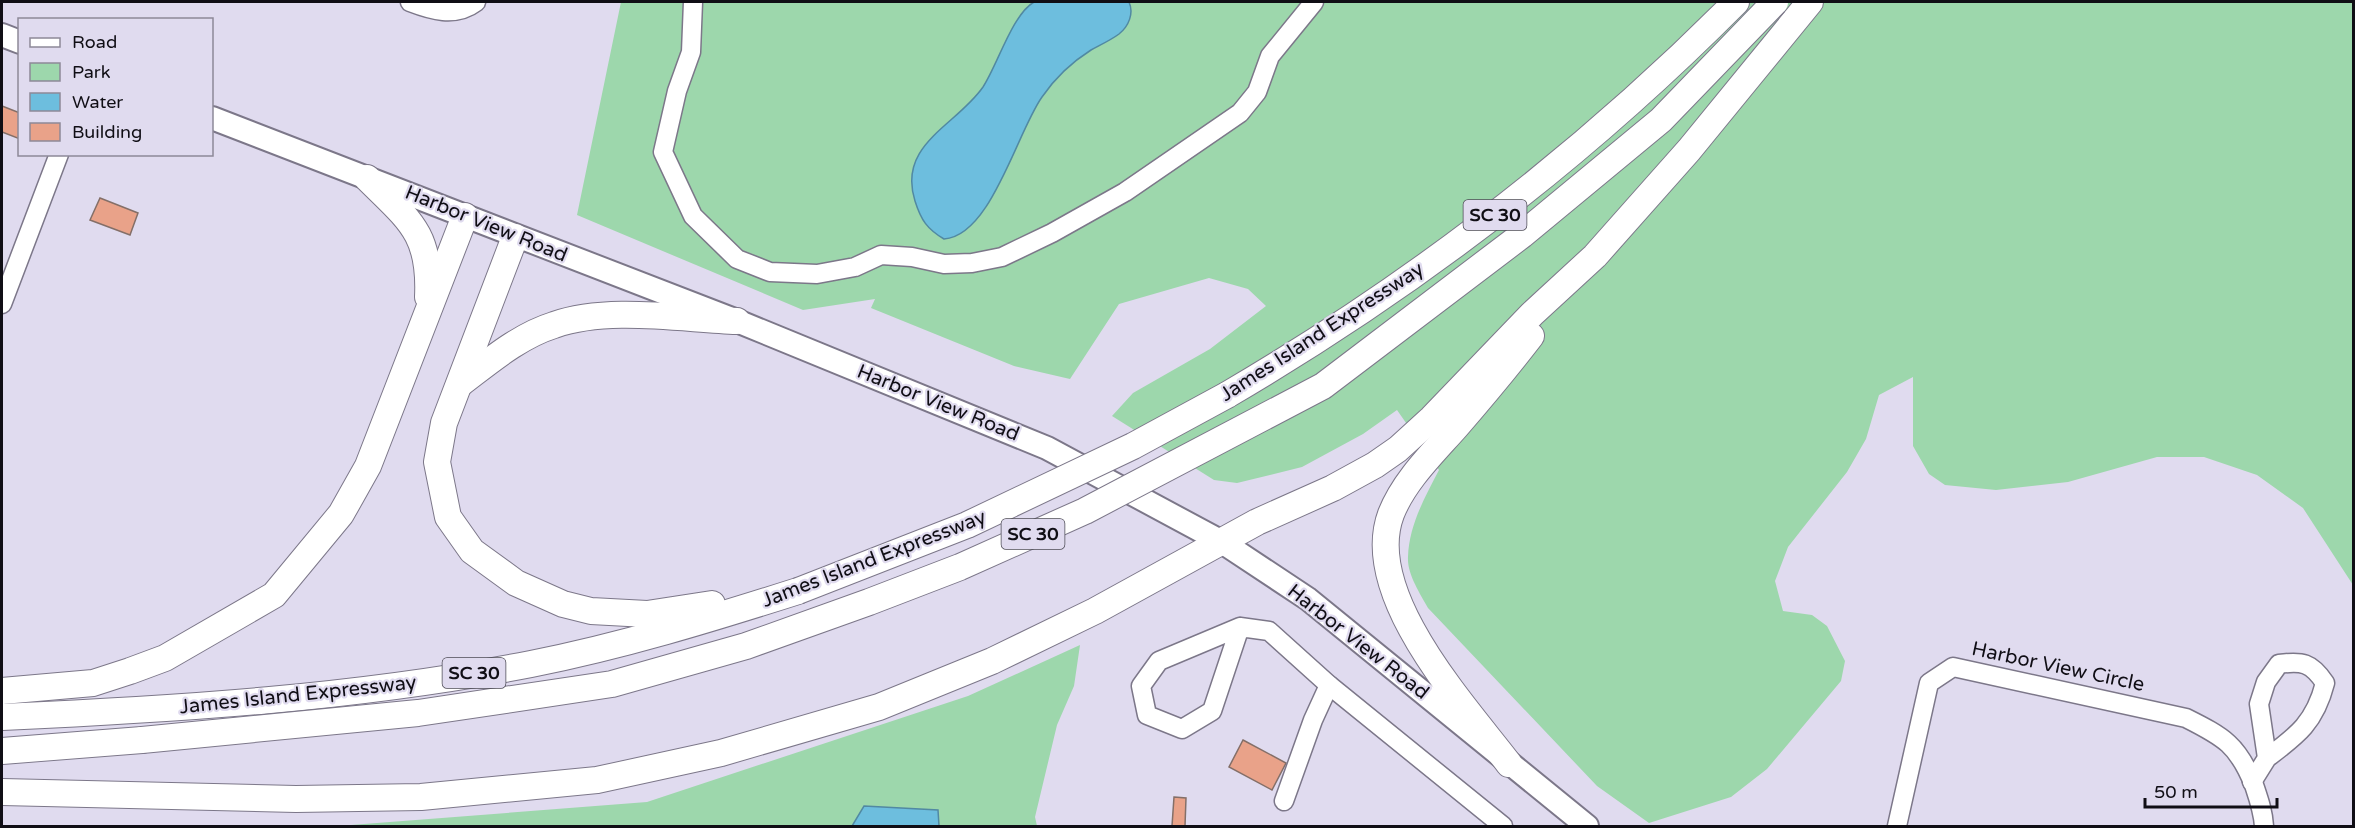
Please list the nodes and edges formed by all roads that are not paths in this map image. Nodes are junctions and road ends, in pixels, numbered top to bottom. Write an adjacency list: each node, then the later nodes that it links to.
1 (410, 2): 2 (street)
2 (476, 2)
3 (693, 2): 4 (street)
4 (1314, 2)
5 (1736, 2): 21 (highway, James Island Expressway / SC 30, bridge)
6 (1775, 2): 26 (highway, James Island Expressway / SC 30, bridge)
7 (1810, 2): 15 (highway)
8 (2, 35): 9 (main road)
9 (18, 41)
10 (213, 118): 12 (main road, Harbor View Road)
11 (57, 156): 16 (street)
12 (367, 178): 13 (main road, Harbor View Road); 17 (highway)
13 (465, 216): 14 (main road, Harbor View Road); 17 (highway)
14 (515, 237): 18 (main road, Harbor View Road); 19 (highway)
15 (1595, 256): 20 (highway); 28 (highway)
16 (2, 304)
17 (427, 313): 24 (highway)
18 (737, 321): 19 (highway); 20 (main road, Harbor View Road)
19 (461, 383): 21 (highway)
20 (1222, 542): 28 (main road, Harbor View Road); 30 (highway)
21 (798, 591): 25 (highway, James Island Expressway / SC 30)
22 (1240, 627): 22 (street); 23 (street)
23 (1329, 685): 31 (street); 32 (street)
24 (2, 691)
25 (2, 717)
26 (2, 751)
27 (2267, 758): 27 (street); 29 (street)
28 (1509, 764): 33 (main road, Harbor View Road)
29 (2252, 782): 34 (street, Harbor View Circle); 35 (street, Harbor View Circle)
30 (2, 792)
31 (1284, 801)
32 (1503, 826)
33 (1587, 826)
34 (1897, 826)
35 (2264, 826)

